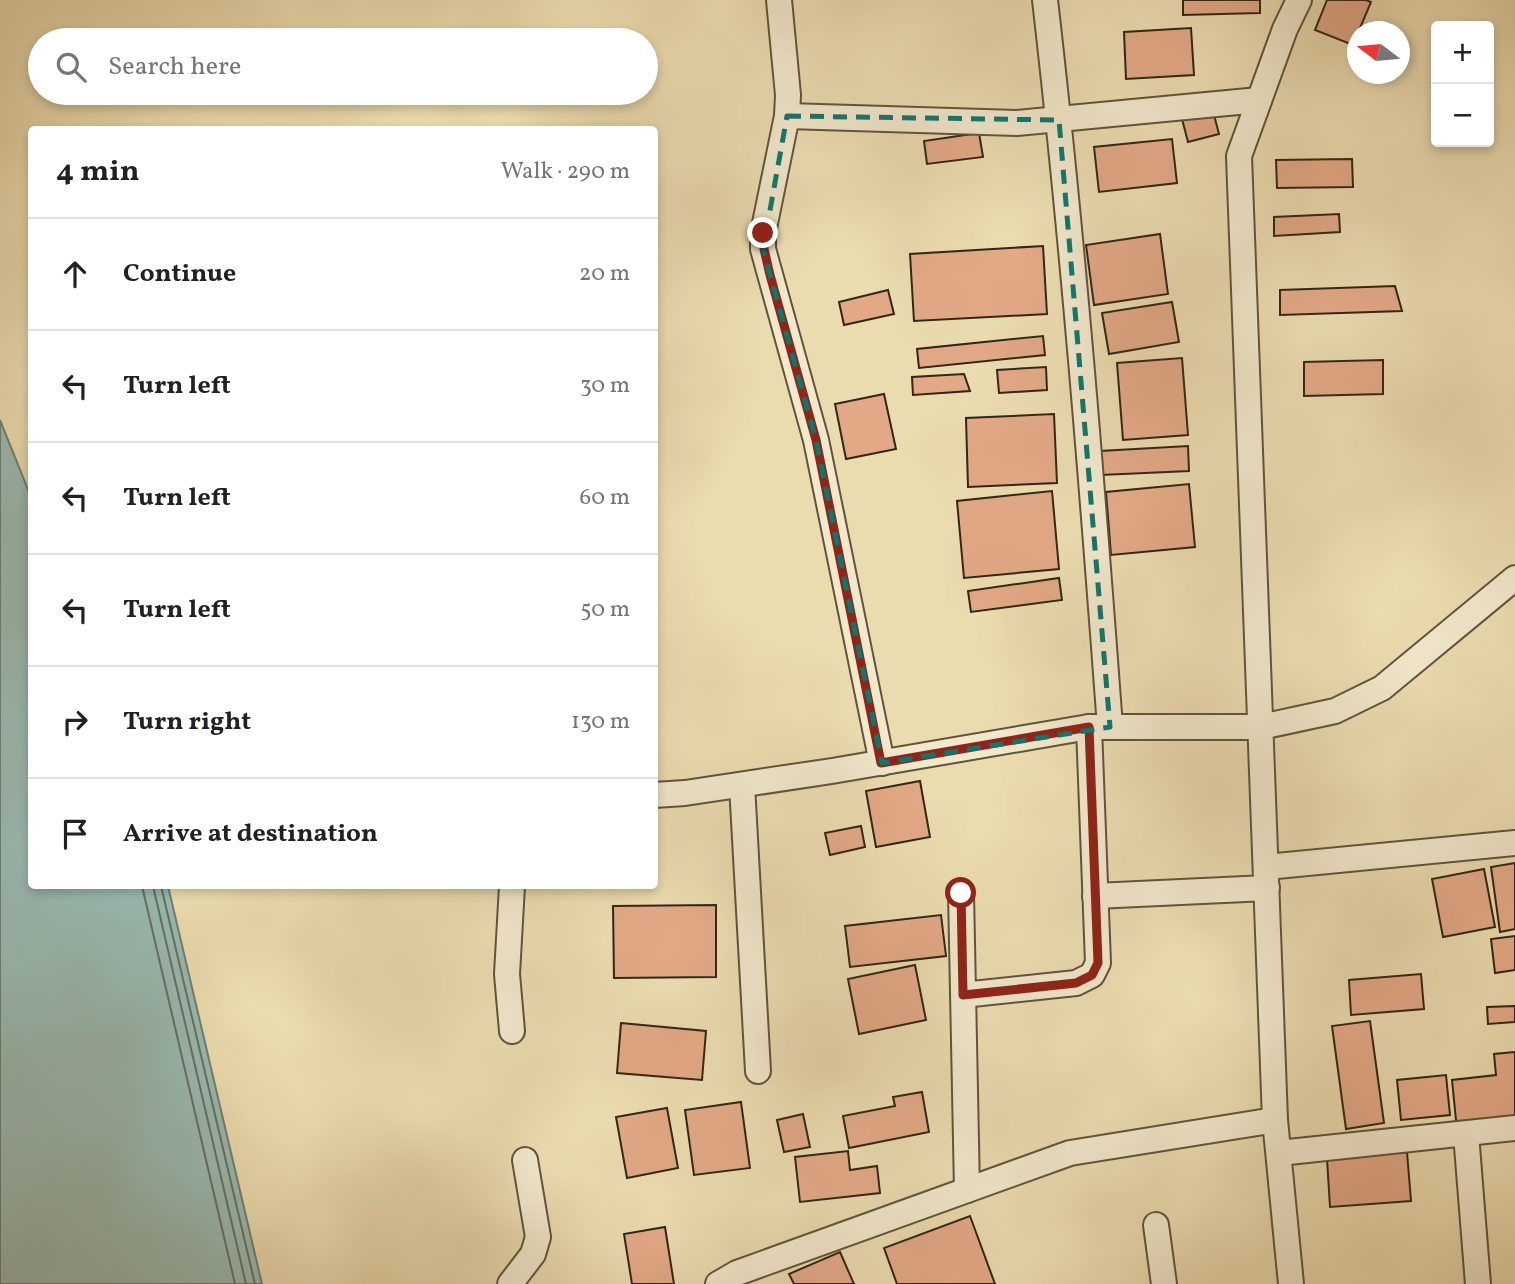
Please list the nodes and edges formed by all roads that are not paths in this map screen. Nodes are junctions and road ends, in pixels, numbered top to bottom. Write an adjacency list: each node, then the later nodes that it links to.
1 (779, 0): 5 (street)
2 (1045, 0): 6 (street)
3 (1299, 0): 4 (street)
4 (1259, 100): 6 (street); 9 (street)
5 (787, 116): 6 (street); 10 (street)
6 (1059, 120): 8 (street)
7 (1515, 578): 9 (street)
8 (1099, 727): 9 (street); 10 (street); 17 (street)
9 (1261, 727): 14 (street)
10 (881, 763): 11 (street)
11 (742, 785): 12 (street); 20 (street)
12 (658, 795)
13 (1515, 843): 14 (street)
14 (1266, 878): 17 (street); 21 (street)
15 (512, 889): 19 (street)
16 (961, 893): 18 (street)
17 (1095, 896): 18 (street)
18 (963, 995): 26 (street)
19 (512, 1031)
20 (758, 1071)
21 (1275, 1120): 24 (street); 26 (street)
22 (1515, 1129): 23 (street)
23 (1466, 1134): 24 (street); 32 (street)
24 (1279, 1153): 31 (street)
25 (525, 1160): 28 (street)
26 (967, 1190): 29 (street)
27 (1156, 1225): 30 (street)
28 (510, 1284)
29 (719, 1284)
30 (1164, 1284)
31 (1291, 1284)
32 (1478, 1284)

